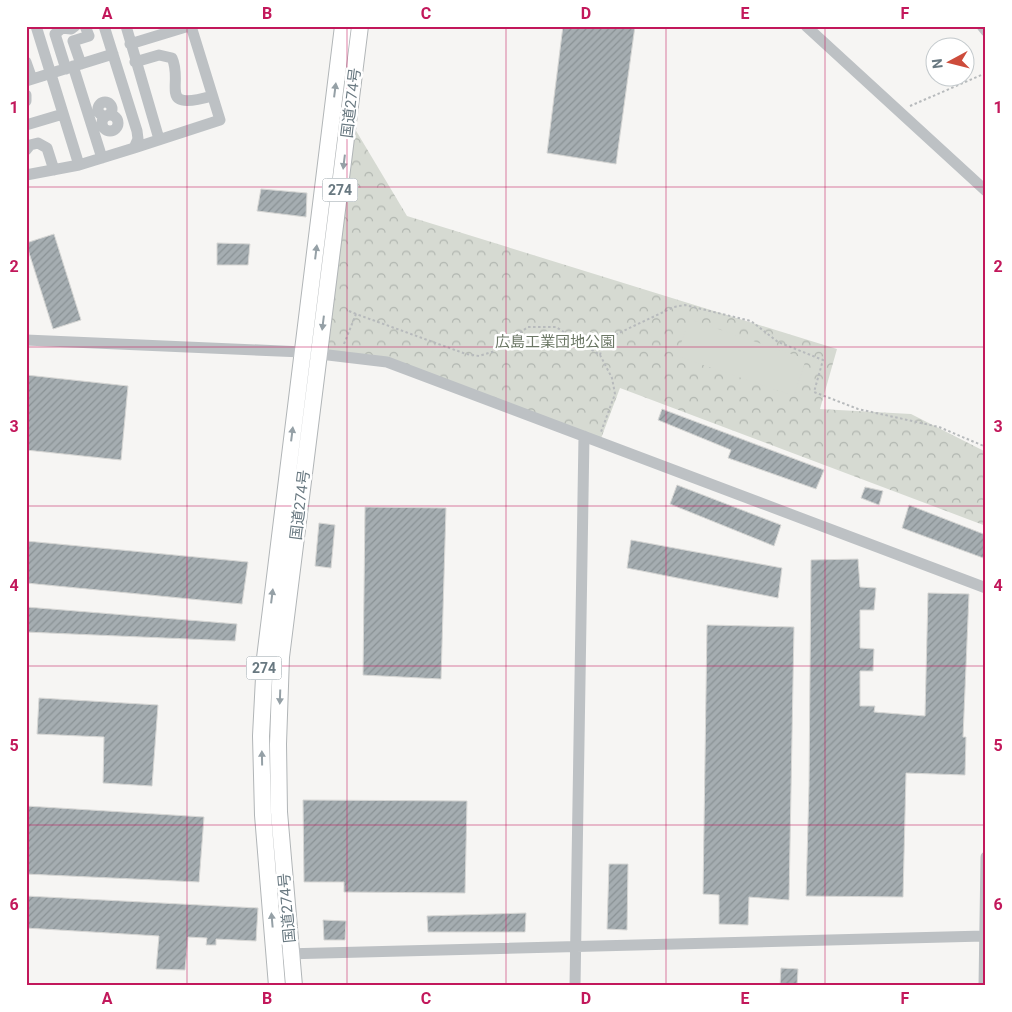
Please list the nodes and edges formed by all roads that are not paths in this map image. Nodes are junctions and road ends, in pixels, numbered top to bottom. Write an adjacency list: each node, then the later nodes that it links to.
1 (36, 26): 18 (street)
2 (75, 26): 17 (street)
3 (86, 26): 17 (street)
4 (104, 26): 14 (street)
5 (126, 26): 13 (street)
6 (190, 26): 11 (street); 21 (street)
7 (343, 26): 36 (highway, 国道274号 / 274, one-way to 7)
8 (360, 26): 36 (highway, 国道274号 / 274, one-way to 36)
9 (806, 26): 34 (street)
10 (982, 26): 12 (street)
11 (160, 30): 13 (street)
12 (986, 31)
13 (130, 44): 16 (street)
14 (113, 54): 17 (street); 23 (street)
15 (26, 62): 19 (street)
16 (135, 62): 21 (street); 26 (street)
17 (73, 66): 18 (street); 30 (street)
18 (50, 73): 19 (street); 24 (street)
19 (29, 80)
20 (26, 95): 22 (street)
21 (212, 96): 26 (street)
22 (26, 102)
23 (128, 102): 27 (street); 29 (street)
24 (63, 114): 25 (street); 31 (street)
25 (26, 125)
26 (159, 139): 27 (street)
27 (134, 148): 29 (street)
28 (26, 150): 32 (street)
29 (119, 152): 30 (street)
30 (102, 158): 31 (street)
31 (79, 166): 32 (street)
32 (54, 170): 33 (street)
33 (26, 175)
34 (986, 191)
35 (26, 340): 36 (street)
36 (311, 353): 37 (street); 42 (highway, 国道274号 / 274, one-way to 36); 43 (highway, 国道274号 / 274, one-way to 43)
37 (584, 436): 38 (street); 41 (street)
38 (986, 588)
39 (986, 857): 40 (street)
40 (984, 936): 41 (street); 47 (street)
41 (576, 947): 43 (street); 46 (street)
42 (274, 954): 43 (street); 44 (highway, 国道274号 / 274)
43 (291, 954): 45 (highway, 国道274号 / 274)
44 (277, 986)
45 (294, 986)
46 (575, 986)
47 (984, 986)

